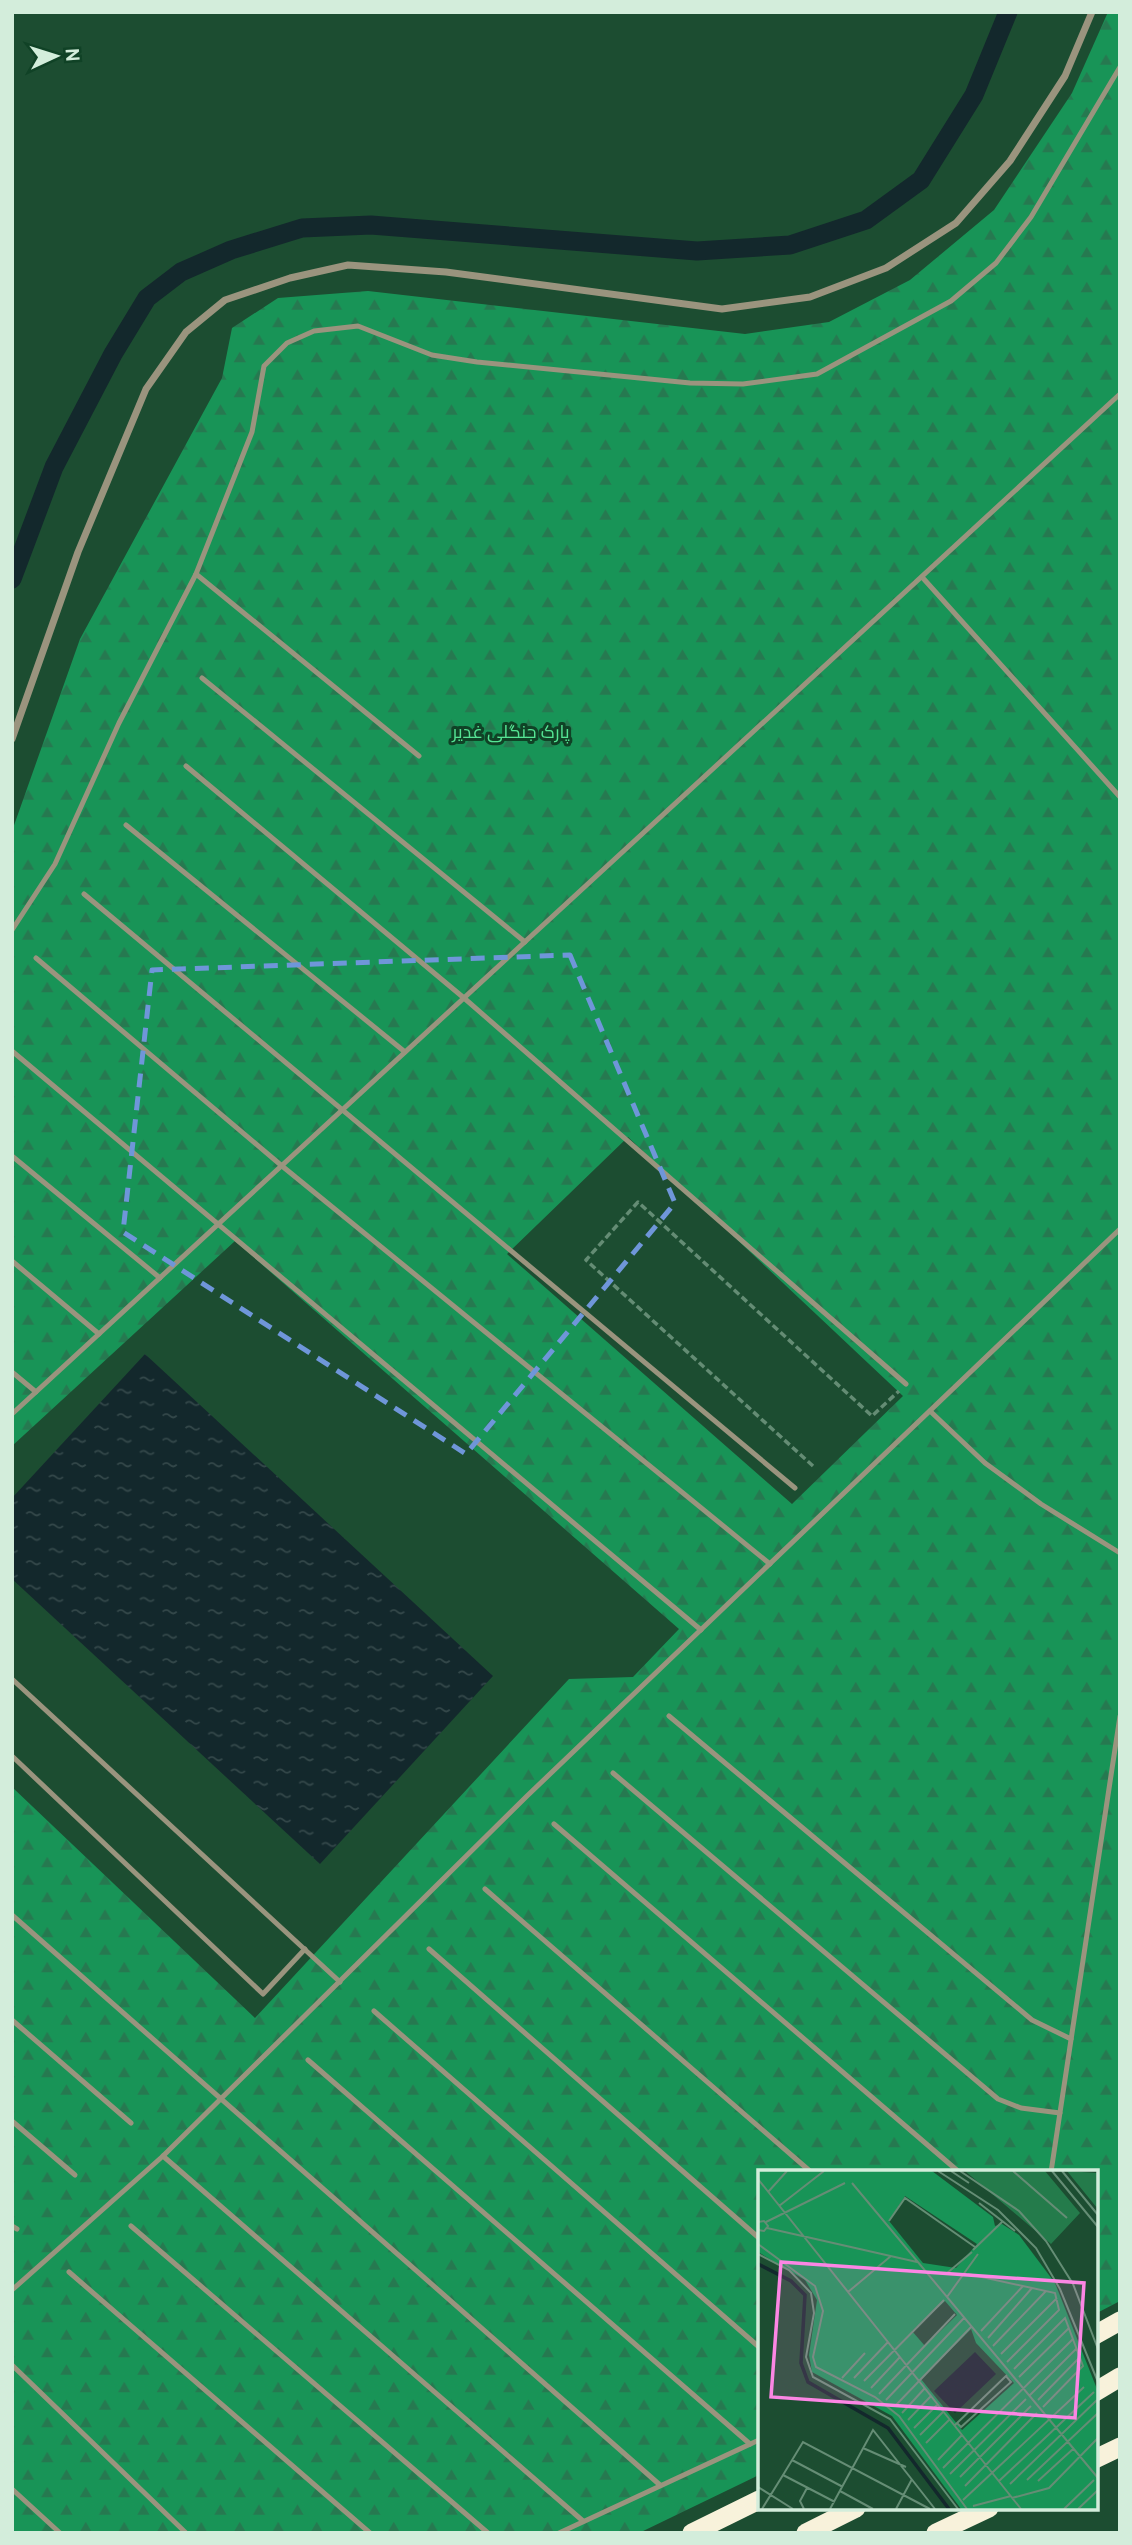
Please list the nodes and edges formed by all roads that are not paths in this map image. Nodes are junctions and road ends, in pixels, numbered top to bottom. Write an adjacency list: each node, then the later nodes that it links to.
1 (1092, 12): 7 (street)
2 (1120, 67): 4 (lane)
3 (1120, 394): 5 (lane)
4 (195, 574): 8 (lane); 13 (lane)
5 (922, 577): 10 (lane); 14 (lane)
6 (202, 678): 14 (lane)
7 (12, 739)
8 (419, 756)
9 (186, 766): 16 (lane)
10 (1120, 797)
11 (126, 825): 18 (lane)
12 (84, 894): 19 (lane)
13 (12, 930)
14 (525, 942): 16 (lane)
15 (36, 958): 21 (lane)
16 (464, 998): 18 (lane); 28 (lane)
17 (12, 1051): 22 (lane)
18 (405, 1052): 19 (lane)
19 (344, 1109): 21 (lane); 32 (lane)
20 (12, 1156): 25 (lane)
21 (282, 1166): 22 (lane); 34 (lane)
22 (218, 1224): 25 (lane); 35 (lane)
23 (1120, 1230): 30 (lane)
24 (12, 1261): 26 (lane)
25 (160, 1278): 26 (lane)
26 (99, 1334): 29 (lane)
27 (12, 1372): 29 (lane)
28 (906, 1384)
29 (36, 1392): 31 (lane)
30 (930, 1411): 33 (lane); 34 (lane)
31 (12, 1414)
32 (795, 1488)
33 (1120, 1553)
34 (770, 1564): 35 (lane)
35 (701, 1630): 46 (lane)
36 (12, 1679): 44 (lane)
37 (669, 1716): 49 (lane)
38 (1120, 1716): 49 (lane)
39 (12, 1756): 44 (lane)
40 (613, 1773): 52 (lane)
41 (554, 1824): 57 (lane)
42 (485, 1889): 56 (lane)
43 (12, 1915): 51 (lane)
44 (305, 1949): 46 (lane)
45 (429, 1950): 61 (lane)
46 (340, 1982): 51 (lane)
47 (374, 2011): 66 (lane)
48 (12, 2020): 54 (lane)
49 (1071, 2039): 52 (lane)
50 (308, 2060): 71 (lane)
51 (222, 2099): 55 (lane); 74 (lane)
52 (1060, 2113): 58 (lane)
53 (12, 2121): 59 (lane)
54 (131, 2123)
55 (163, 2156): 63 (lane); 79 (lane)
56 (809, 2170)
57 (957, 2170)
58 (1051, 2170)
59 (75, 2175)
60 (131, 2226): 83 (lane)
61 (758, 2237)
62 (69, 2272): 82 (lane)
63 (12, 2290)
64 (1120, 2321): 65 (highway)
65 (1097, 2334)
66 (758, 2346)
67 (12, 2365): 81 (lane)
68 (1120, 2377): 69 (highway)
69 (1097, 2391)
70 (758, 2440): 71 (lane)
71 (750, 2444): 74 (lane)
72 (1120, 2447): 73 (highway)
73 (1097, 2458)
74 (660, 2485): 79 (lane)
75 (12, 2489): 80 (lane)
76 (758, 2500): 85 (highway)
77 (852, 2510): 86 (highway)
78 (985, 2510): 87 (highway)
79 (583, 2521): 84 (lane)
80 (60, 2533)
81 (186, 2533)
82 (370, 2533)
83 (488, 2533)
84 (559, 2533)
85 (692, 2533)
86 (806, 2533)
87 (936, 2533)

